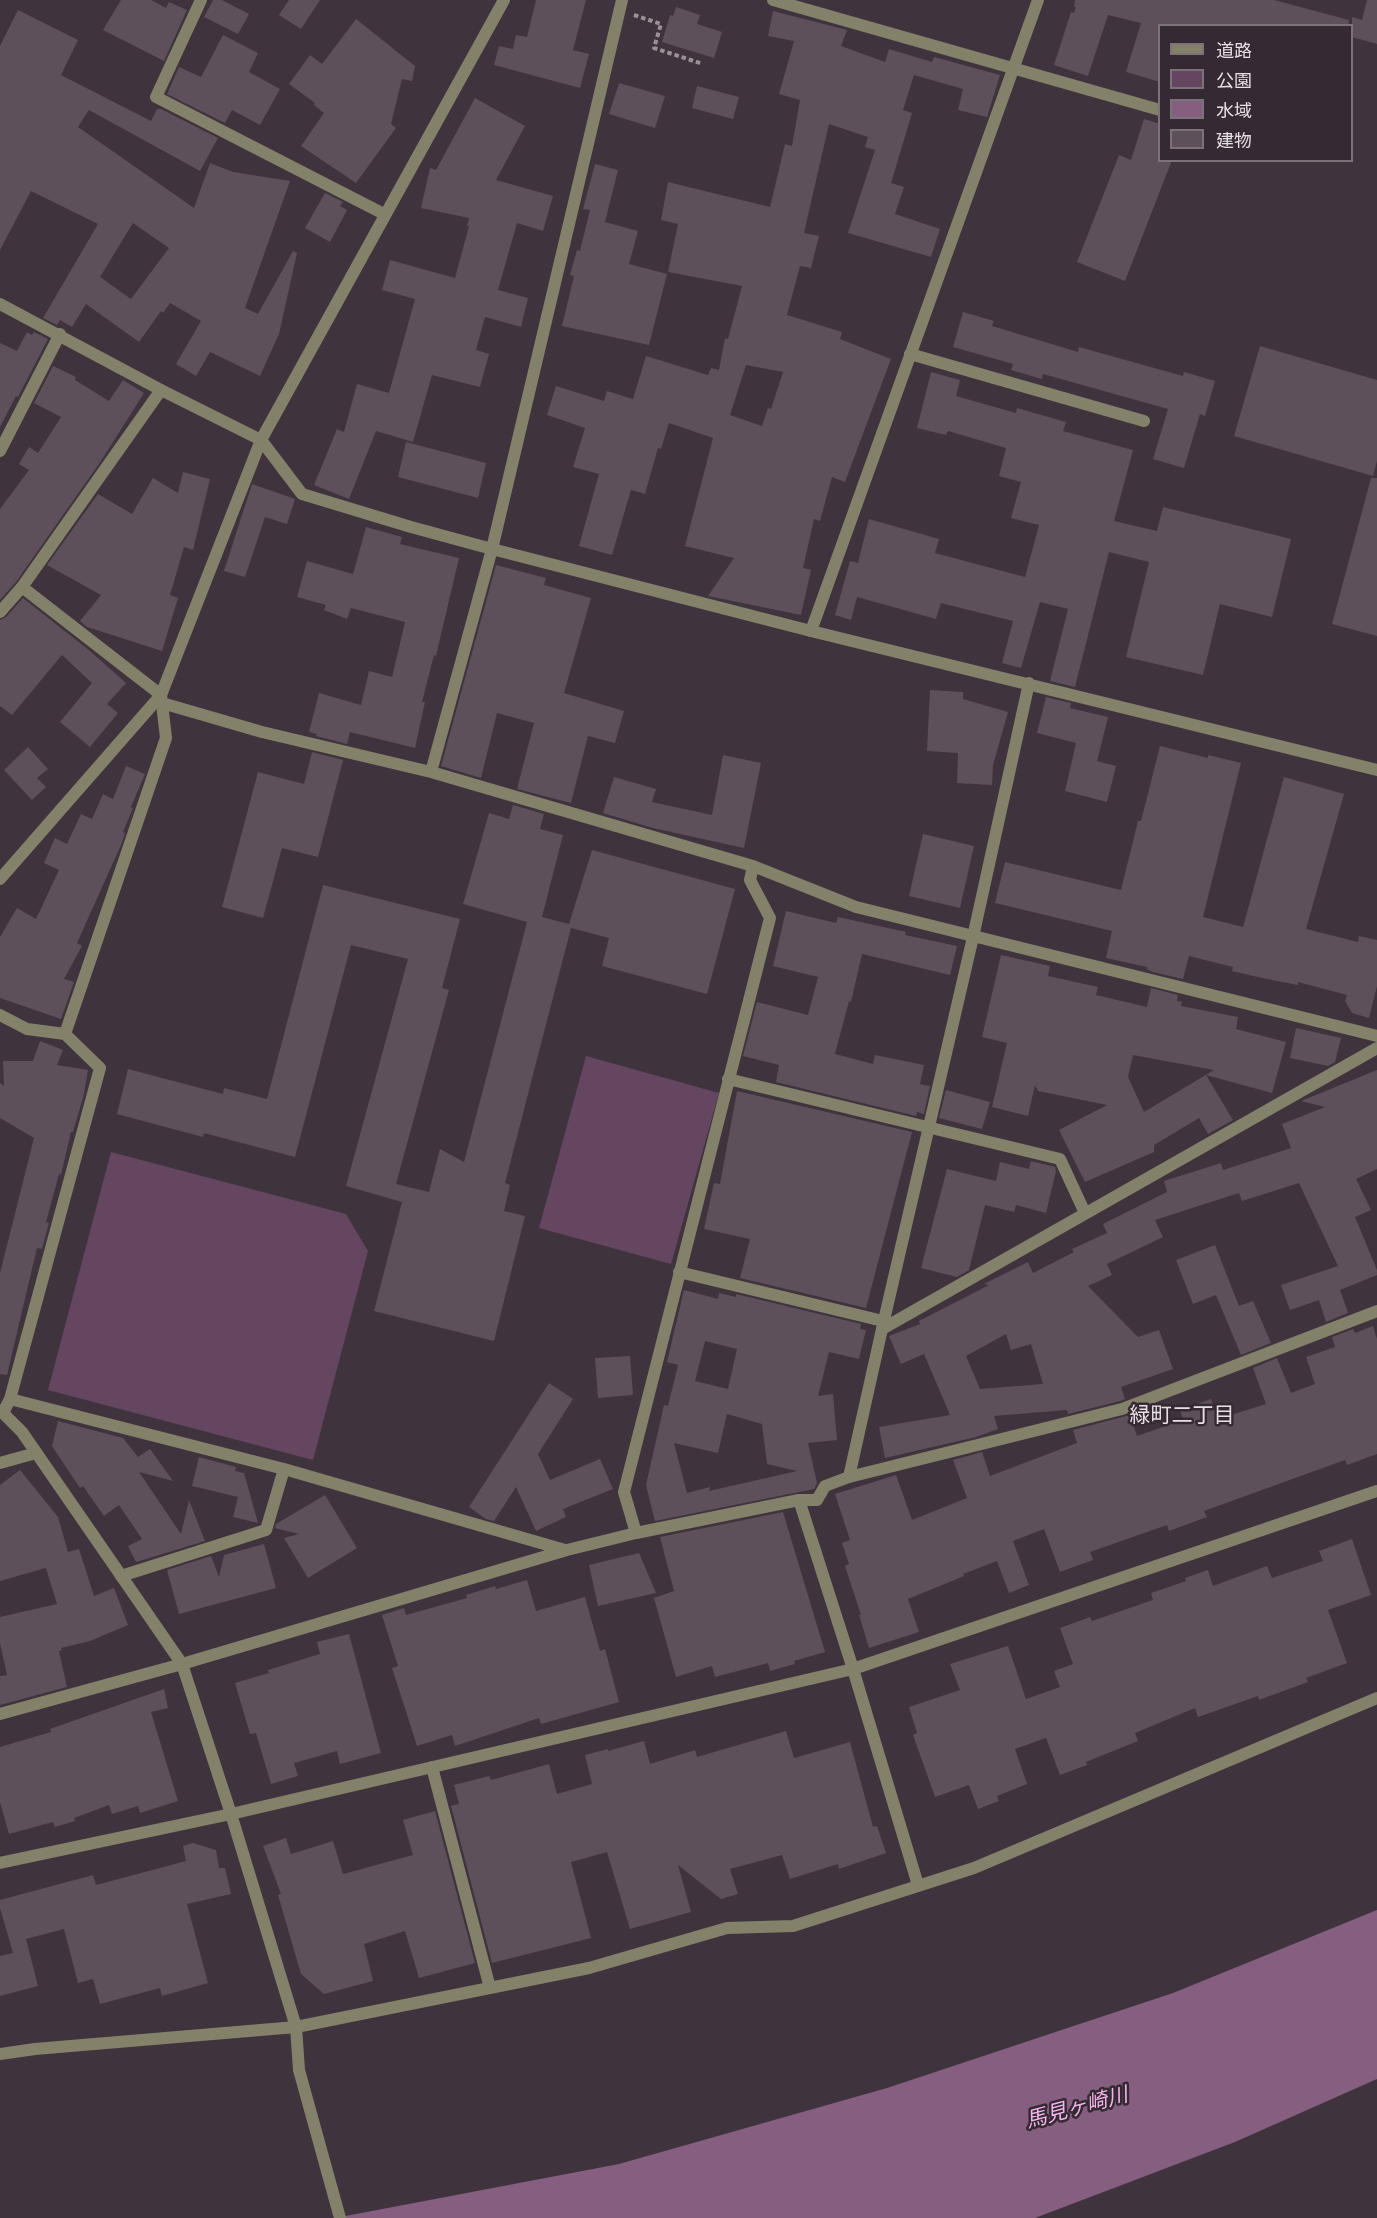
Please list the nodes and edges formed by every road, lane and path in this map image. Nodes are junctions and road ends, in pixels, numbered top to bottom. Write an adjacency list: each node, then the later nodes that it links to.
1 (201, 0): 10 (street)
2 (504, 0): 10 (street)
3 (622, 0): 18 (street)
4 (773, 0): 8 (street)
5 (1038, 0): 8 (street)
6 (635, 16): 7 (path)
7 (703, 64)
8 (1013, 68): 9 (street); 13 (street)
9 (1158, 109)
10 (384, 214): 16 (street)
11 (0, 304): 12 (street)
12 (60, 334): 14 (street); 17 (street)
13 (910, 354): 15 (street); 21 (street)
14 (161, 390): 16 (street); 19 (street)
15 (1144, 421)
16 (261, 440): 18 (street); 23 (street)
17 (0, 451)
18 (492, 549): 21 (street); 25 (street)
19 (22, 587): 20 (street); 23 (street)
20 (0, 612)
21 (811, 630): 22 (street)
22 (1029, 683): 24 (street); 28 (street)
23 (161, 699): 25 (street); 27 (street); 30 (street)
24 (1377, 770)
25 (431, 772): 26 (street)
26 (753, 866): 28 (street); 33 (street)
27 (0, 879)
28 (973, 937): 31 (street); 34 (street)
29 (0, 1015): 30 (street)
30 (65, 1034): 39 (street)
31 (1377, 1036)
32 (1377, 1048): 35 (street)
33 (728, 1079): 34 (street); 36 (street)
34 (929, 1128): 35 (street); 38 (street)
35 (1085, 1213): 38 (street)
36 (680, 1272): 38 (street); 47 (street)
37 (1377, 1311): 44 (street)
38 (883, 1325): 44 (street)
39 (10, 1399): 40 (street); 43 (street)
40 (1, 1412): 41 (street)
41 (36, 1453): 42 (street); 49 (street)
42 (0, 1463)
43 (284, 1469): 48 (street); 49 (street)
44 (849, 1477): 46 (street)
45 (1377, 1491): 51 (street)
46 (799, 1500): 47 (street); 51 (street)
47 (636, 1533): 48 (street)
48 (567, 1550): 50 (street)
49 (121, 1576): 50 (street)
50 (182, 1664): 53 (street); 55 (street)
51 (854, 1669): 54 (street); 57 (street)
52 (1377, 1698): 57 (street)
53 (0, 1714)
54 (432, 1767): 55 (street); 58 (street)
55 (231, 1814): 56 (street); 59 (street)
56 (0, 1863)
57 (918, 1885): 58 (street)
58 (490, 1988): 59 (street)
59 (296, 2027): 60 (street); 61 (street)
60 (0, 2054)
61 (340, 2218)

